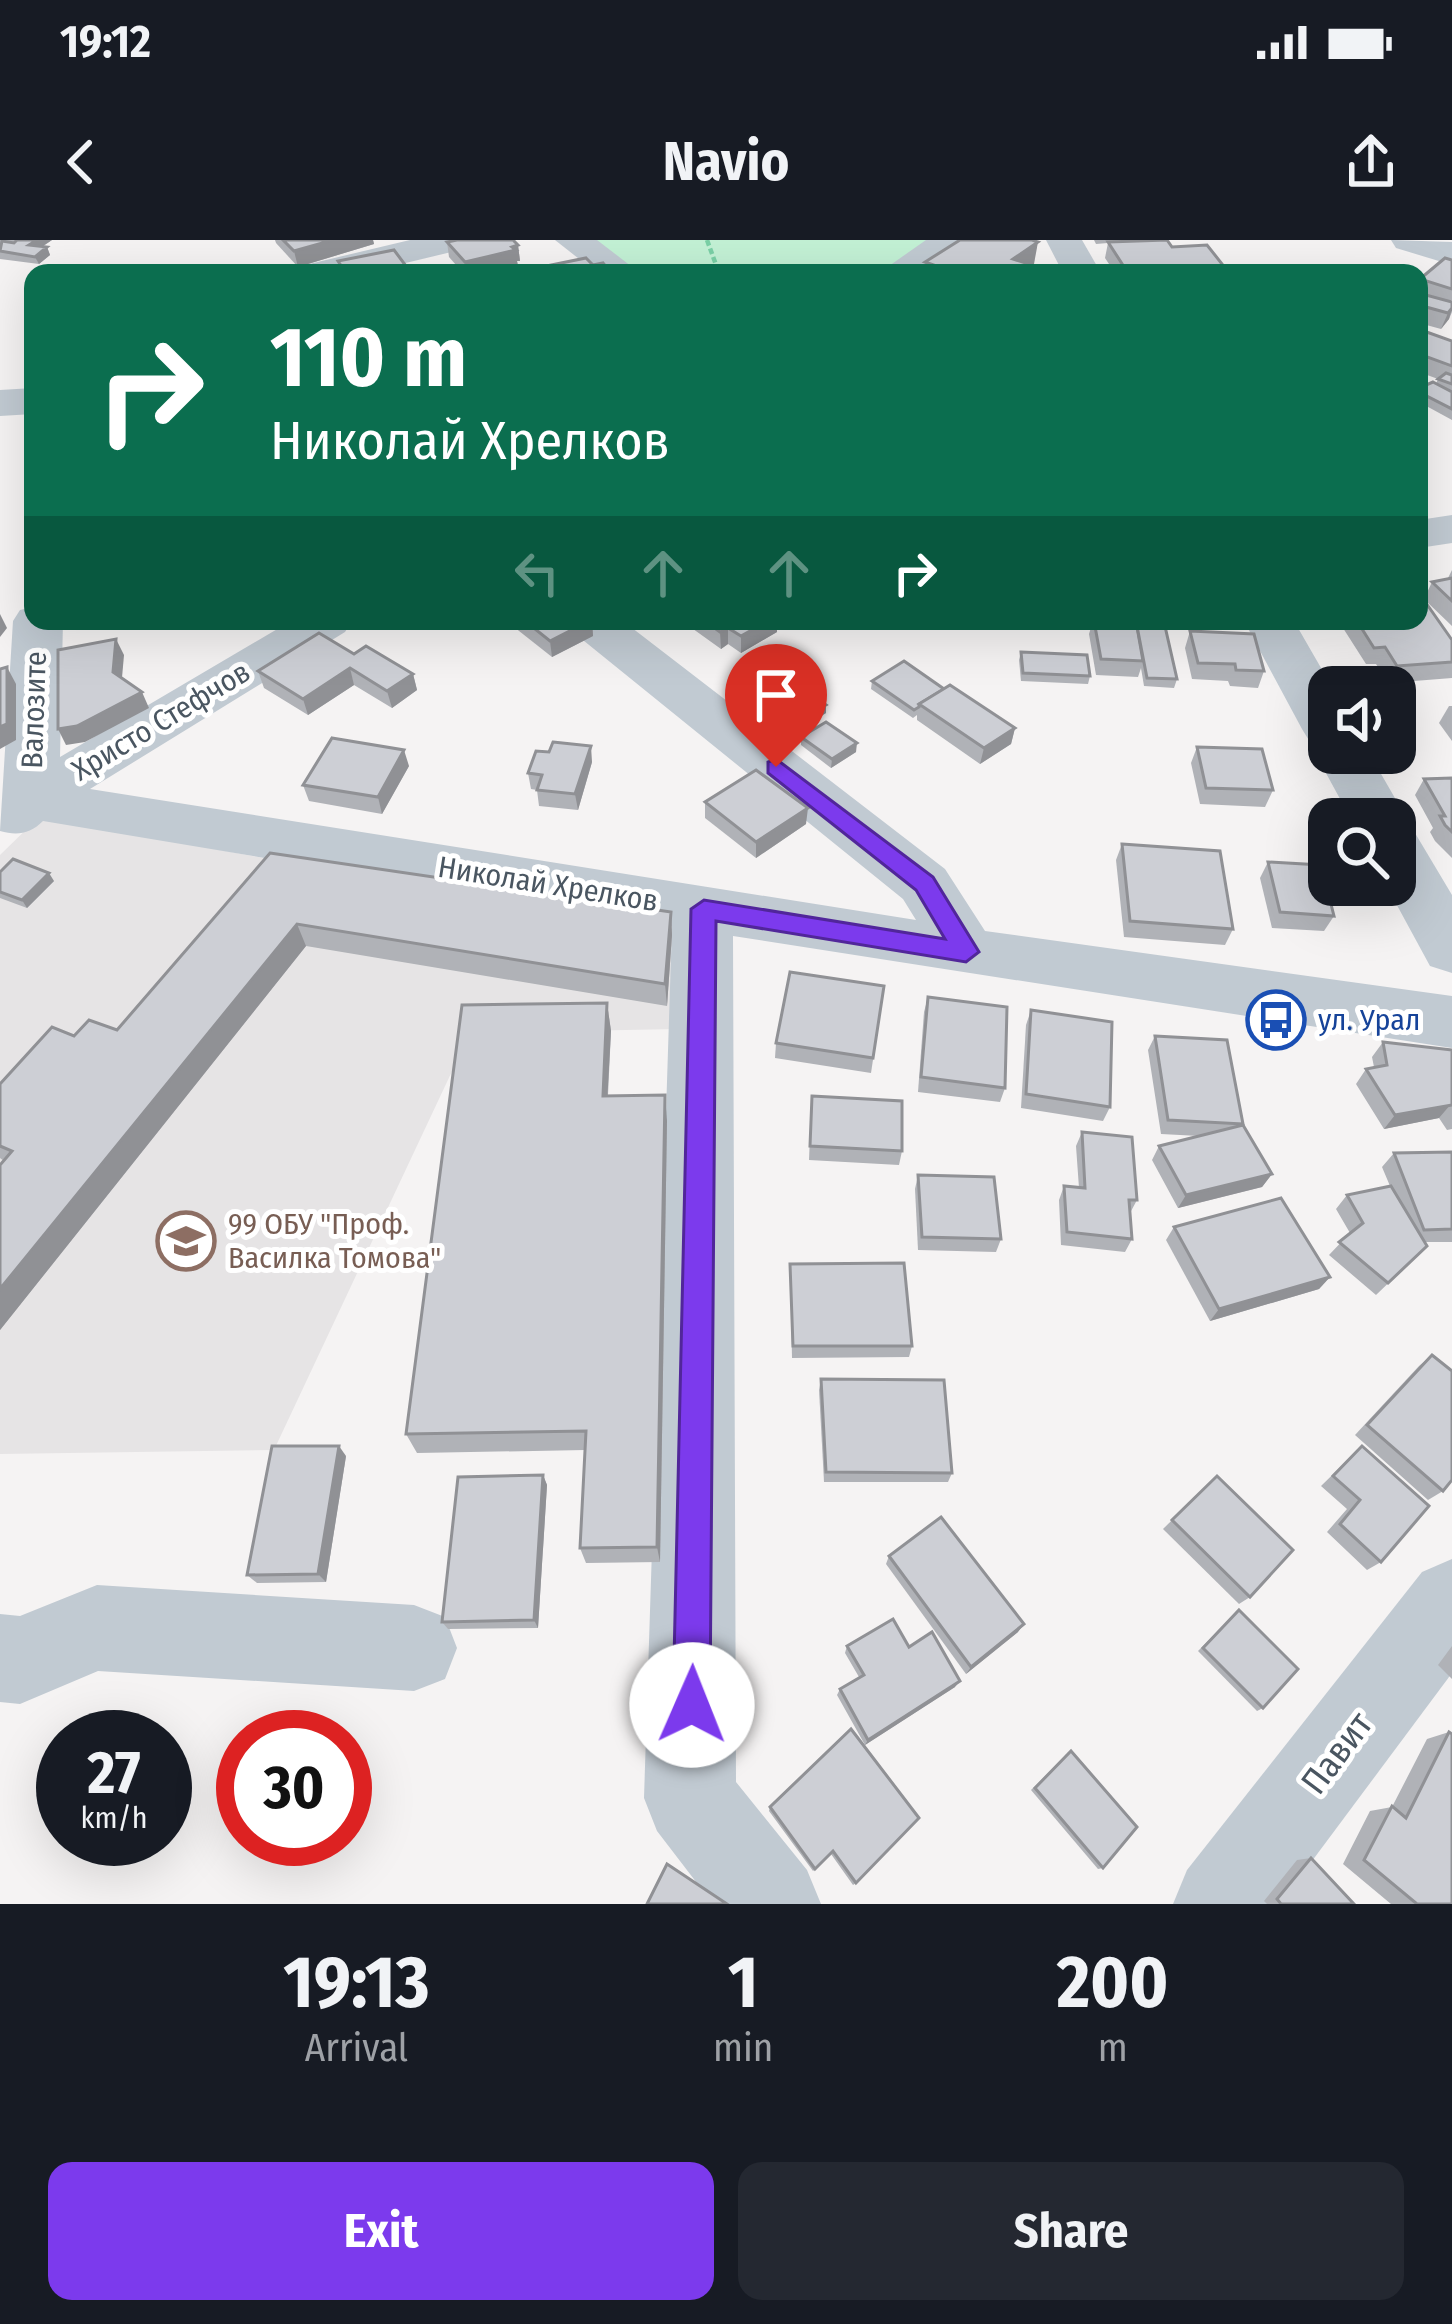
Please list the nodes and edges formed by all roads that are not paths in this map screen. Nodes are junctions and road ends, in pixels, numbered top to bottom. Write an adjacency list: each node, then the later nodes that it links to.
1 (455, 240): 6 (street)
2 (573, 240): 7 (street)
3 (951, 240): 8 (street)
4 (1409, 240): 5 (street)
5 (1452, 254)
6 (355, 264)
7 (608, 264)
8 (912, 264)
9 (37, 630): 14 (street, Валозите)
10 (312, 630): 14 (street, Христо Стефчов)
11 (602, 630): 18 (street)
12 (1274, 630): 13 (street)
13 (1308, 691)
14 (10, 808): 16 (street, Николай Хрелков)
15 (1416, 881): 17 (street)
16 (704, 909): 18 (street, Николай Хрелков); 23 (street)
17 (1447, 929)
18 (966, 952): 19 (street, Николай Хрелков)
19 (1452, 1022)
20 (1452, 1602): 24 (street, Павит)
21 (414, 1648): 22 (street)
22 (0, 1658)
23 (773, 1904)
24 (1221, 1904)

